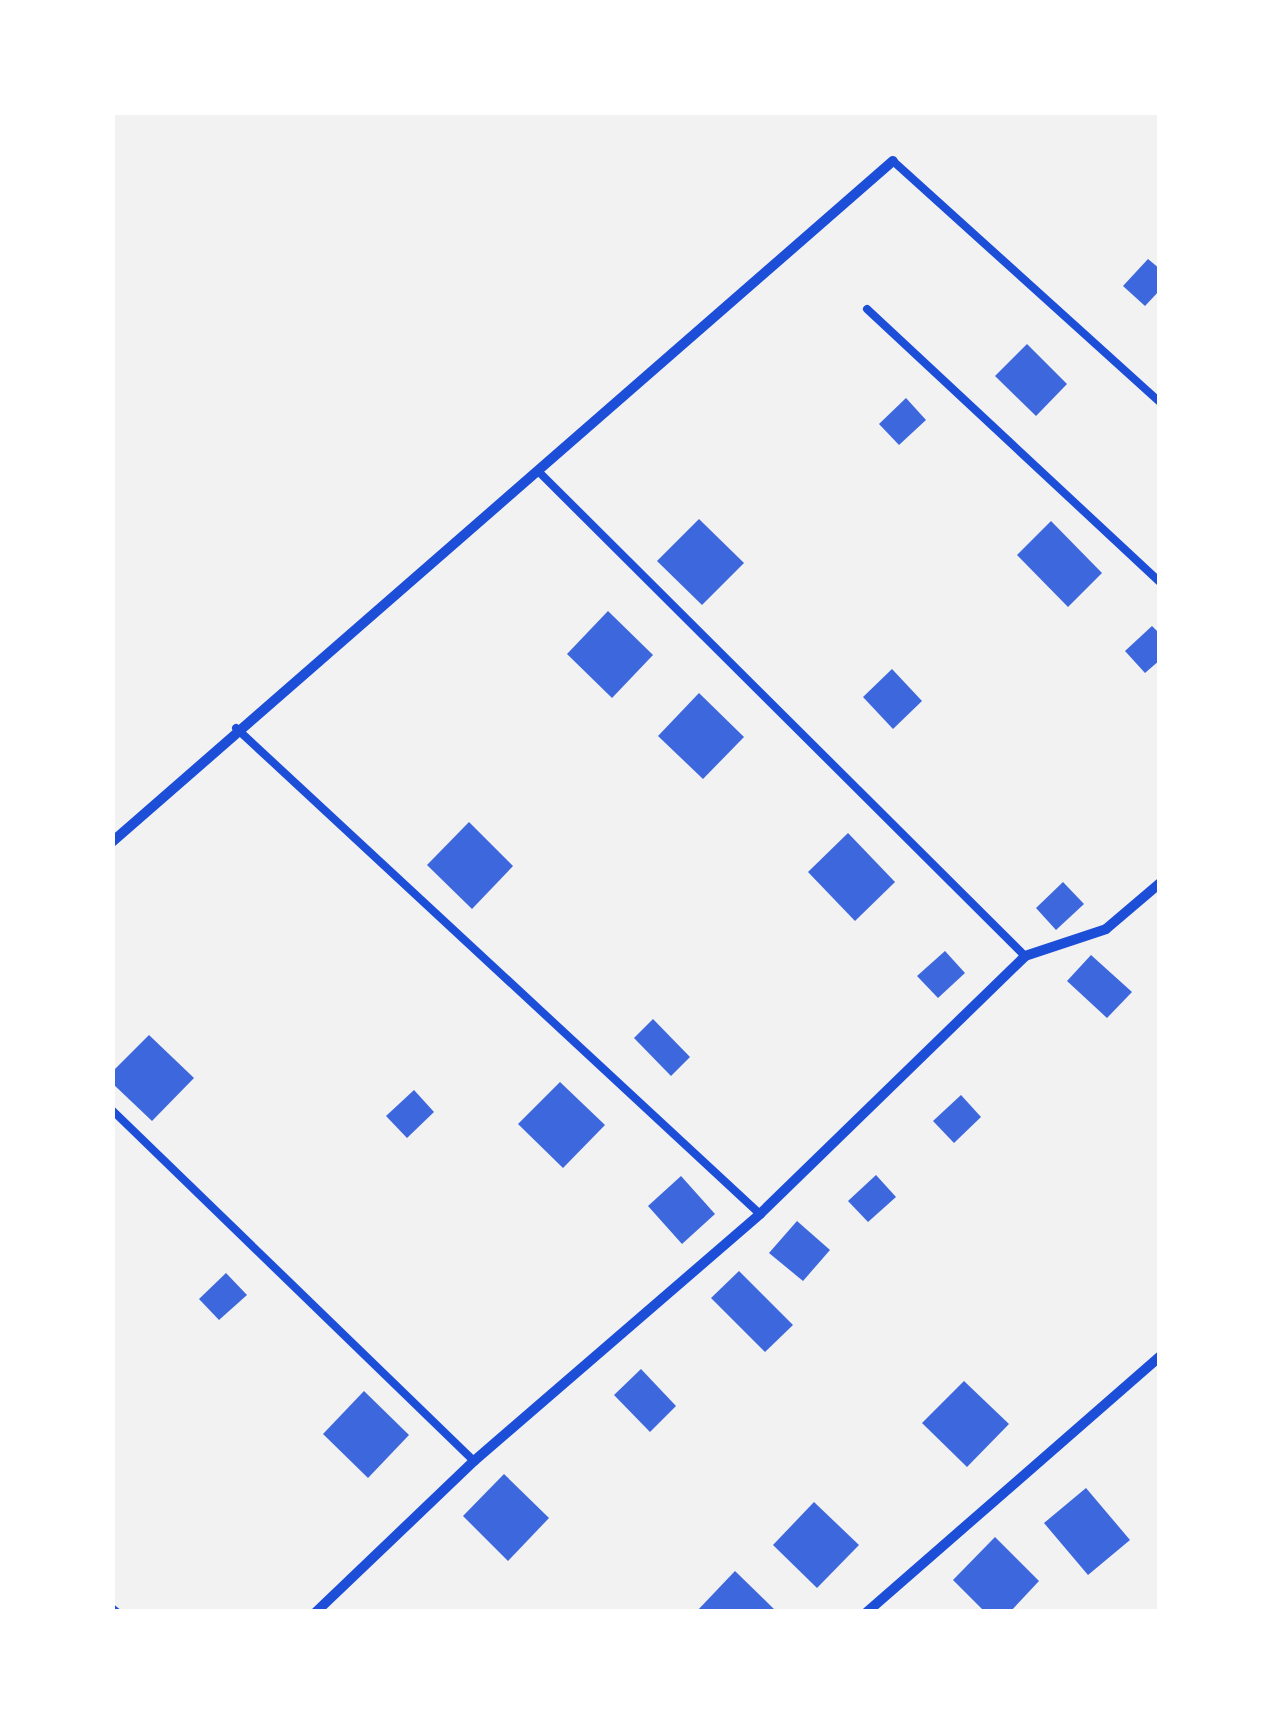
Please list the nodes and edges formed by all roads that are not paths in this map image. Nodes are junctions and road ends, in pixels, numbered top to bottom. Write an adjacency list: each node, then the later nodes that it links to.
1 (894, 160): 3 (lane); 4 (street)
2 (867, 309): 5 (lane)
3 (1160, 402)
4 (539, 472): 6 (street); 9 (lane)
5 (1160, 582)
6 (236, 728): 7 (street); 11 (lane)
7 (112, 842)
8 (1160, 883): 9 (street)
9 (1025, 956): 11 (street)
10 (112, 1110): 13 (lane)
11 (760, 1214): 13 (street)
12 (1160, 1356): 15 (street)
13 (474, 1461): 14 (street)
14 (316, 1612)
15 (867, 1612)

